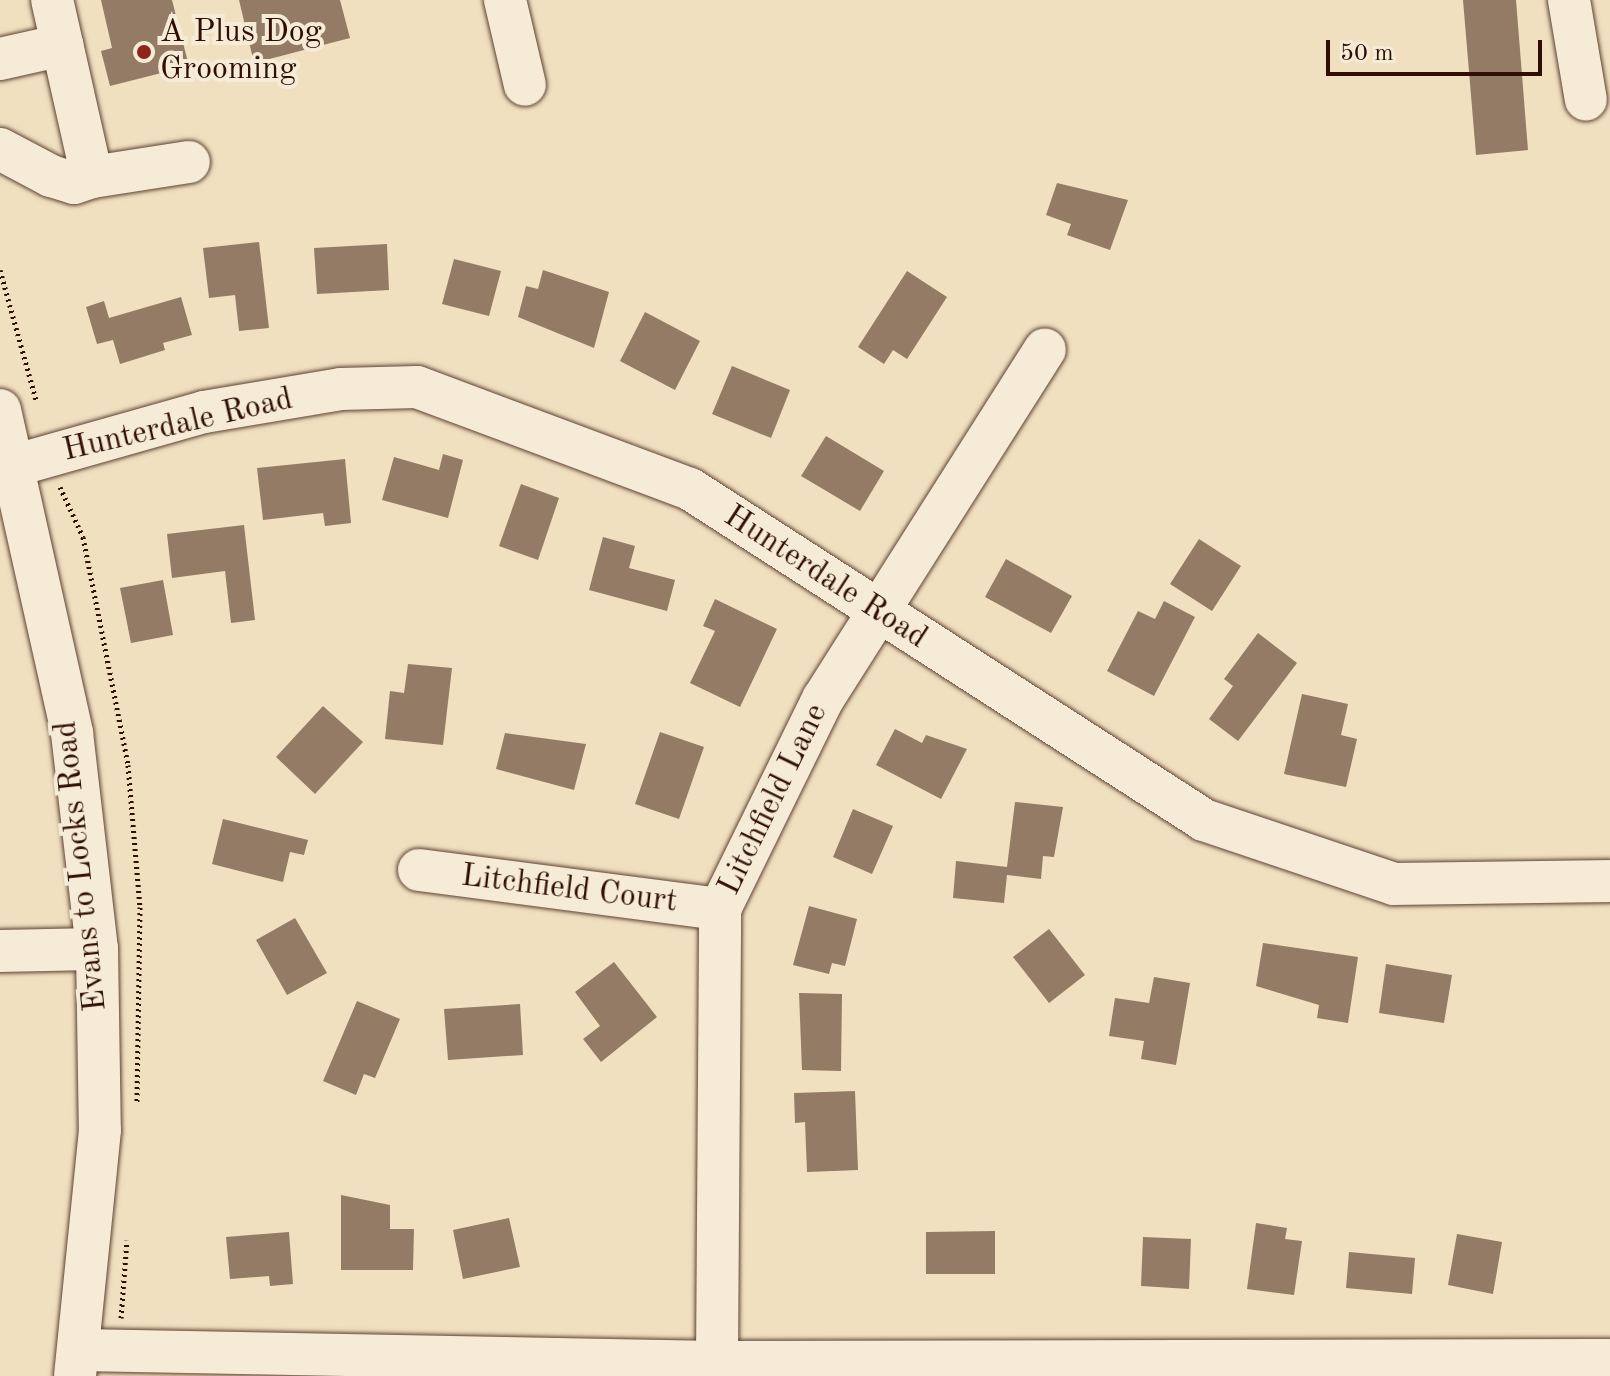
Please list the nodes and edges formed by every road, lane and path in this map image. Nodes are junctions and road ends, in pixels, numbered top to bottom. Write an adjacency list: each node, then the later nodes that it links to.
1 (52, 0): 4 (street)
2 (505, 0): 6 (street)
3 (1569, 0): 7 (street)
4 (62, 45): 5 (street); 10 (street)
5 (0, 59)
6 (525, 85)
7 (1586, 100)
8 (0, 149): 10 (street)
9 (189, 162): 10 (street)
10 (92, 177)
11 (0, 270): 13 (path)
12 (1045, 349): 15 (street, Litchfield Lane)
13 (19, 410): 14 (street, Evans to Locks Road)
14 (13, 466): 15 (street, Hunterdale Road); 19 (street, Evans to Locks Road)
15 (877, 614): 17 (street, Hunterdale Road); 18 (street, Litchfield Lane)
16 (419, 870): 18 (street, Litchfield Court)
17 (1610, 881)
18 (720, 909): 22 (street, Litchfield Lane)
19 (97, 949): 20 (street); 23 (street, Evans to Locks Road)
20 (0, 951)
21 (1610, 1360): 22 (street)
22 (717, 1362): 23 (street)
23 (78, 1363)

